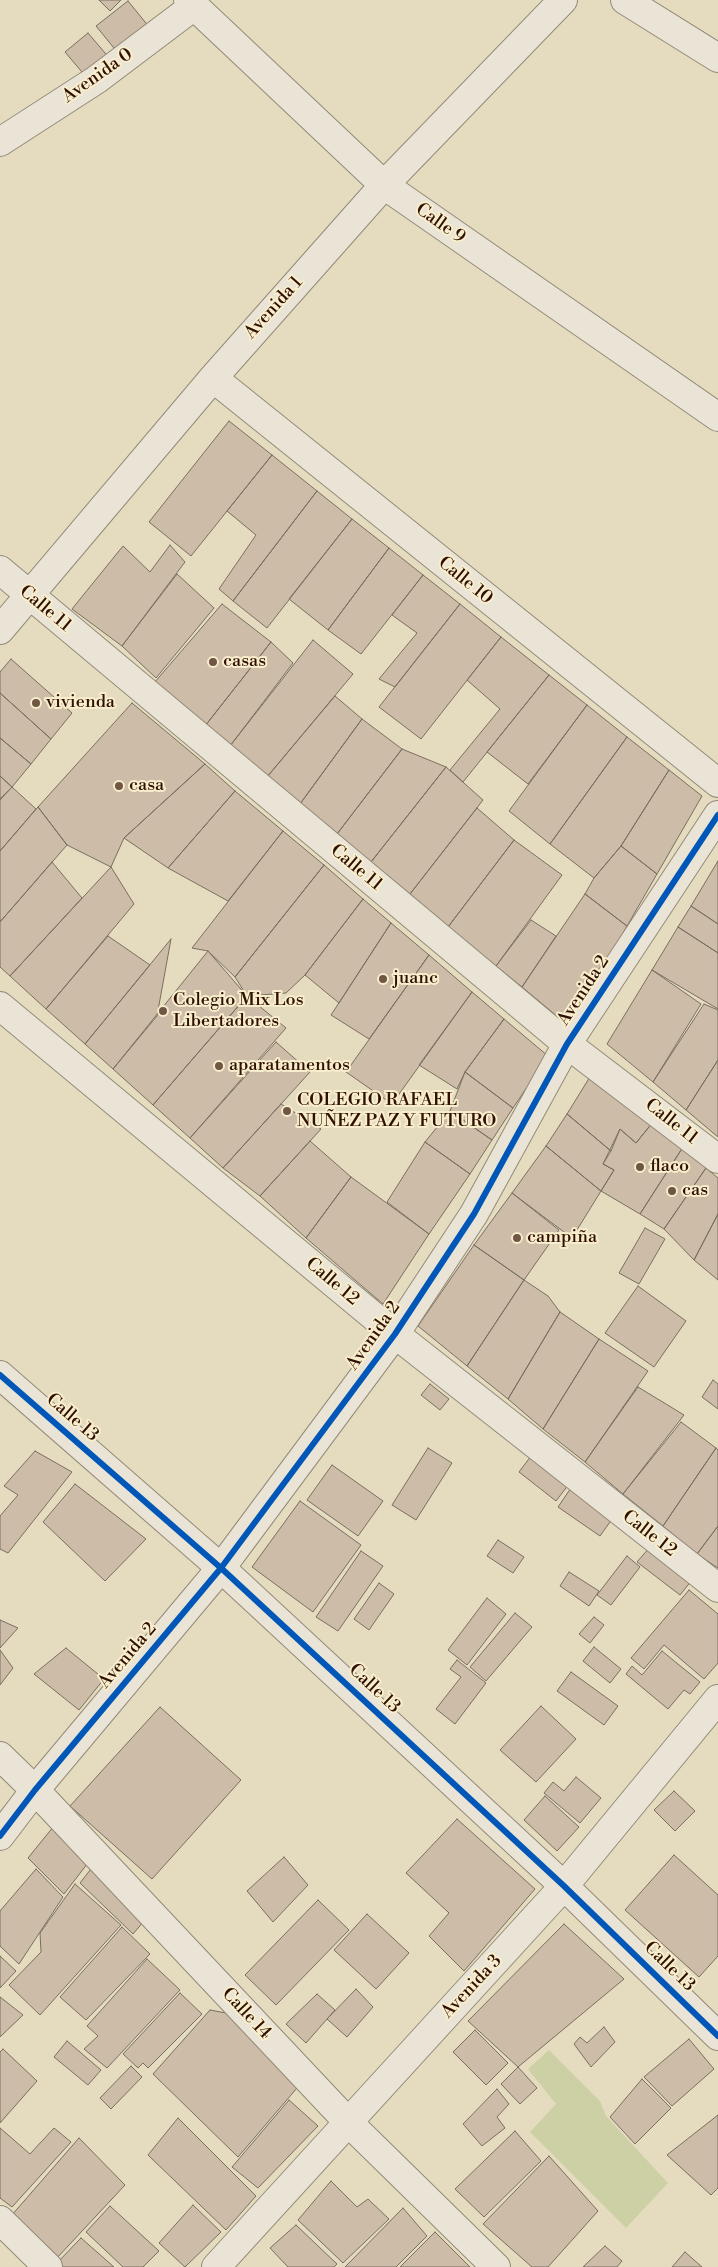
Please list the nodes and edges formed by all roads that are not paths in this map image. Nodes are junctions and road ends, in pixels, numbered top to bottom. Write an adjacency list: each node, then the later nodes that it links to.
1 (563, 0): 6 (street, Avenida 1)
2 (625, 0): 4 (street)
3 (191, 3): 5 (street, Avenida 0); 6 (street, Calle 9)
4 (718, 58)
5 (0, 142)
6 (384, 185): 7 (street, Avenida 1); 8 (street, Calle 9)
7 (213, 378): 10 (street, Avenida 1); 12 (street, Calle 10)
8 (718, 417)
9 (0, 570): 10 (street, Calle 11)
10 (30, 596): 11 (street, Avenida 1); 15 (street, Calle 11)
11 (0, 630)
12 (718, 784)
13 (718, 815): 15 (street, Avenida 2)
14 (0, 1006): 17 (street, Calle 12)
15 (567, 1044): 16 (street, Calle 11); 17 (street, Avenida 2)
16 (718, 1159)
17 (395, 1334): 19 (street, Avenida 2); 20 (street, Calle 12)
18 (0, 1375): 19 (street, Calle 13)
19 (221, 1568): 23 (street, Avenida 2); 25 (street, Calle 13)
20 (718, 1588)
21 (718, 1699): 25 (street, Avenida 3)
22 (0, 1756): 23 (street, Calle 14)
23 (35, 1790): 24 (street, Avenida 2); 27 (street, Calle 14)
24 (0, 1836)
25 (564, 1886): 26 (street, Calle 13); 27 (street, Avenida 3)
26 (718, 2036)
27 (348, 2122): 30 (street, Avenida 3); 31 (street, Calle 14)
28 (0, 2220): 29 (street)
29 (48, 2267)
30 (216, 2267)
31 (496, 2267)

